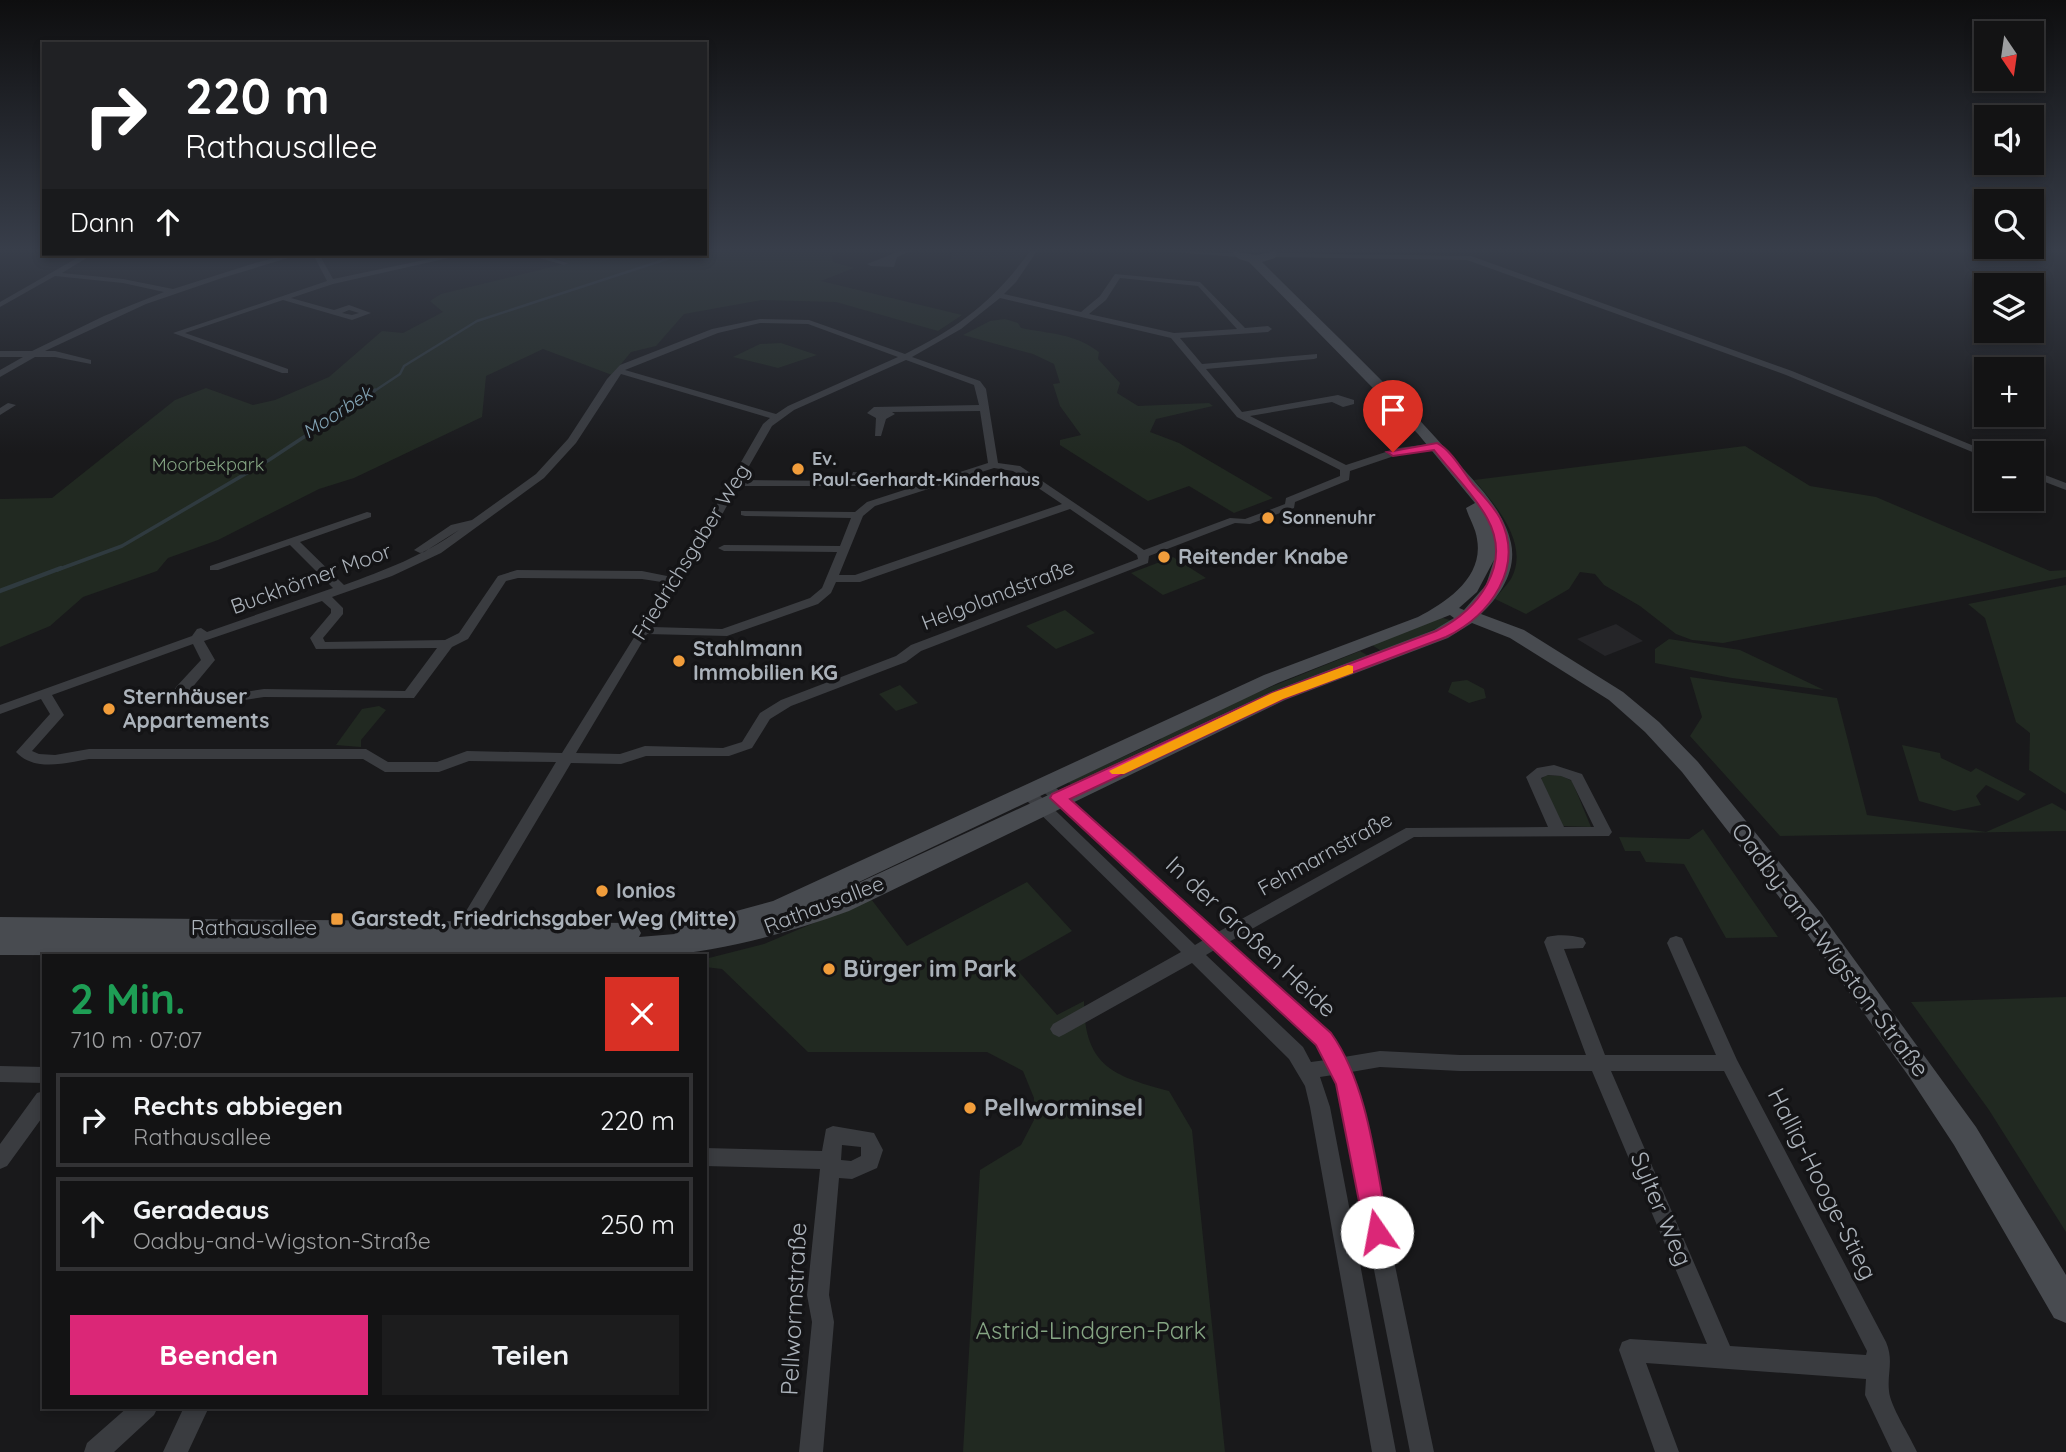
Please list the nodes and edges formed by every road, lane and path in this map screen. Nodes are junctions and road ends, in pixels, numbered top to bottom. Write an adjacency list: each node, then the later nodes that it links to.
1 (101, 319): 12 (street)
2 (221, 319): 18 (street)
3 (972, 319): 13 (street)
4 (1103, 319): 10 (street)
5 (1231, 319): 9 (street)
6 (1318, 319): 27 (main road)
7 (1638, 319): 28 (street)
8 (1268, 329): 9 (street)
9 (1242, 331): 10 (street)
10 (1174, 336): 16 (street)
11 (0, 354): 12 (street)
12 (32, 354): 15 (street); 19 (street)
13 (904, 356): 17 (street, Buckhörner Moor); 22 (street, Buckhörner Moor); 25 (street)
14 (1314, 356): 16 (street)
15 (88, 362)
16 (1199, 367): 24 (street)
17 (623, 369): 25 (street); 46 (street, Buckhörner Moor)
18 (285, 371)
19 (0, 374)
20 (1335, 400): 24 (street)
21 (5, 405): 23 (street)
22 (983, 408): 26 (street); 29 (street)
23 (0, 412)
24 (1240, 415): 30 (street)
25 (775, 417): 32 (street, Friedrichsgaber Weg)
26 (878, 434)
27 (1430, 447): 30 (street, Helgolandstraße); 48 (main road)
28 (1974, 449)
29 (993, 466): 35 (street); 38 (street)
30 (1345, 469): 42 (street, Helgolandstraße)
31 (2044, 478): 34 (street)
32 (735, 483): 33 (street); 45 (street, Friedrichsgaber Weg)
33 (854, 484)
34 (2066, 487)
35 (1071, 505): 42 (street); 44 (street)
36 (745, 513): 38 (street)
37 (367, 515): 39 (street)
38 (858, 515): 41 (street)
39 (292, 541): 43 (street); 46 (street)
40 (724, 548): 41 (street)
41 (844, 549): 44 (street)
42 (1143, 554): 54 (street, Helgolandstraße)
43 (214, 568)
44 (832, 579): 49 (street)
45 (674, 581): 49 (street, Friedrichsgaber Weg); 51 (street)
46 (337, 586): 47 (street, Buckhörner Moor); 50 (street, Buckhörner Moor)
47 (324, 596): 50 (street, Buckhörner Moor); 51 (street)
48 (1457, 613): 55 (main road, Rathausallee); 74 (main road, Oadby-and-Wigston-Straße)
49 (643, 630): 54 (street, Friedrichsgaber Weg)
50 (197, 639): 51 (street); 52 (street, Buckhörner Moor)
51 (447, 643)
52 (44, 693): 53 (street, Buckhörner Moor); 54 (street)
53 (0, 710)
54 (566, 757): 62 (street, Friedrichsgaber Weg)
55 (1043, 795): 58 (street, In der Großen Heide); 62 (main road, Rathausallee); 63 (street)
56 (1558, 831): 56 (street, Fehmarnstraße); 58 (street, Fehmarnstraße)
57 (0, 927): 62 (main road, Rathausallee)
58 (1216, 940): 63 (street, Fehmarnstraße); 67 (street, In der Großen Heide)
59 (1577, 943): 65 (street, Sylter Weg)
60 (1676, 943): 66 (street, Hallig-Hooge-Stieg)
61 (0, 945): 62 (main road, Rathausallee)
62 (453, 945)
63 (1192, 953): 64 (street, Fehmarnstraße); 68 (street)
64 (1059, 1029)
65 (1598, 1062): 66 (street); 67 (street); 75 (street, Sylter Weg)
66 (1729, 1063): 76 (street, Hallig-Hooge-Stieg)
67 (1339, 1065): 68 (street); 83 (street, In der Großen Heide)
68 (1308, 1071): 82 (street)
69 (0, 1074): 70 (street)
70 (42, 1075)
71 (42, 1102): 73 (street)
72 (707, 1157): 81 (street, Pellwormstraße)
73 (0, 1160)
74 (2066, 1306)
75 (1723, 1356): 76 (street); 84 (street)
76 (1880, 1368): 85 (street, Hallig-Hooge-Stieg)
77 (144, 1409): 79 (street)
78 (196, 1409): 80 (street)
79 (96, 1452)
80 (175, 1452)
81 (811, 1452)
82 (1384, 1452)
83 (1422, 1452)
84 (1667, 1452)
85 (1905, 1452)

